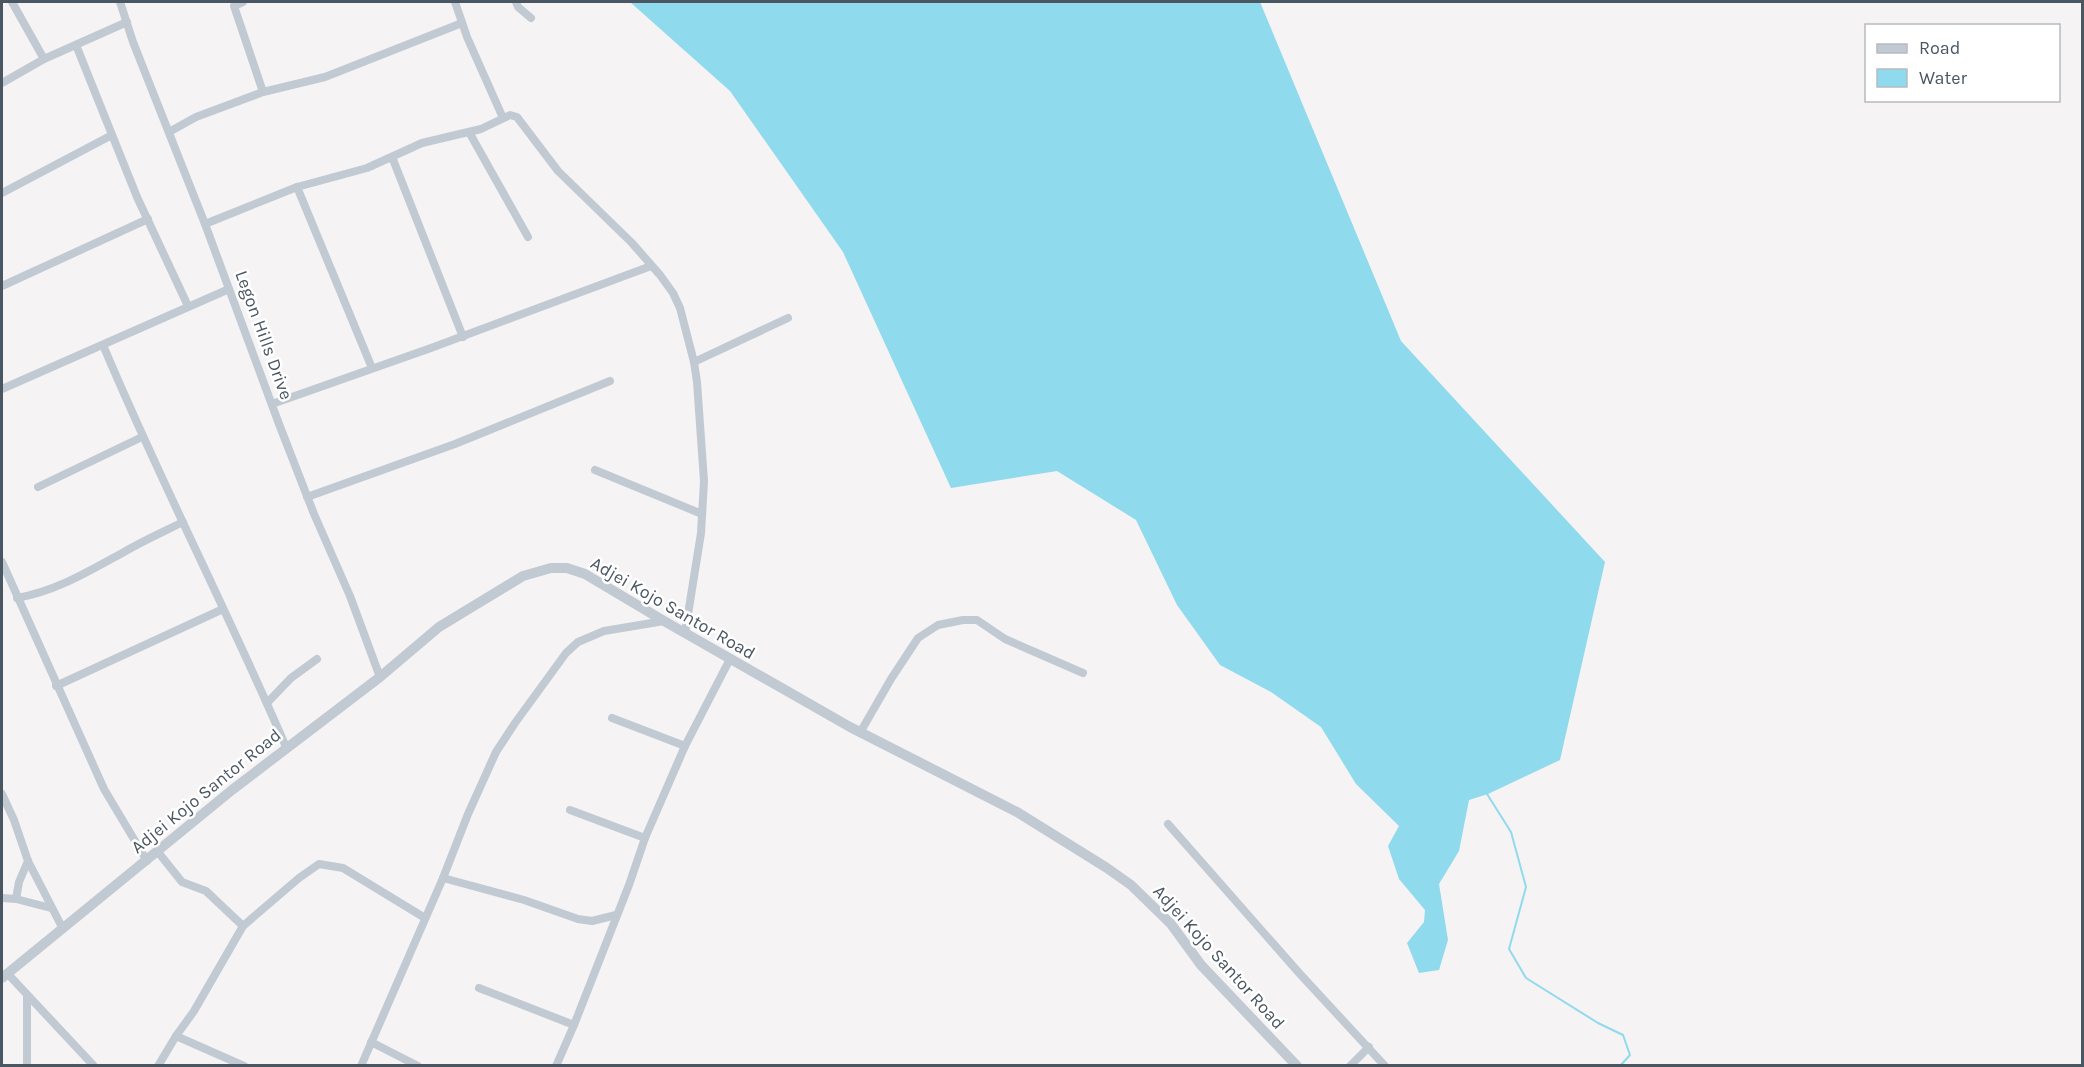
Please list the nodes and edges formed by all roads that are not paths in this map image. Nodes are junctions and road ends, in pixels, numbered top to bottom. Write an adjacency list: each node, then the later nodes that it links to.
1 (12, 2): 11 (street)
2 (120, 2): 8 (street, Legon Hills Drive)
3 (243, 2): 6 (street)
4 (455, 2): 9 (street)
5 (516, 2): 7 (street)
6 (233, 4): 13 (street)
7 (531, 18)
8 (127, 22): 10 (street); 15 (street, Legon Hills Drive)
9 (462, 23): 13 (street); 14 (street)
10 (76, 45): 11 (street); 17 (street)
11 (44, 59): 12 (street)
12 (2, 83)
13 (263, 92): 15 (street)
14 (503, 118): 16 (street); 24 (street)
15 (169, 132): 22 (street, Legon Hills Drive)
16 (469, 132): 18 (street); 23 (street)
17 (112, 135): 20 (street); 21 (street)
18 (392, 157): 19 (street); 29 (street)
19 (297, 187): 22 (street); 32 (street)
20 (2, 193)
21 (148, 219): 25 (street); 27 (street)
22 (205, 224): 26 (street, Legon Hills Drive)
23 (528, 237)
24 (651, 266): 29 (street); 31 (street)
25 (2, 286)
26 (230, 289): 27 (street); 35 (street, Legon Hills Drive)
27 (188, 306): 30 (street)
28 (788, 318): 31 (street)
29 (462, 337): 32 (street)
30 (103, 345): 34 (street); 36 (street)
31 (694, 362): 40 (street)
32 (372, 368): 35 (street)
33 (610, 381): 39 (street)
34 (2, 389)
35 (272, 404): 39 (street, Legon Hills Drive)
36 (142, 437): 38 (street); 41 (street)
37 (595, 470): 40 (street)
38 (38, 487)
39 (307, 497): 50 (street, Legon Hills Drive)
40 (702, 514): 46 (street)
41 (183, 522): 43 (street); 44 (street)
42 (2, 562): 43 (street)
43 (17, 598): 51 (street)
44 (223, 609): 51 (street); 52 (street)
45 (664, 621): 46 (street, Adjei Kojo Santor Road); 50 (street, Adjei Kojo Santor Road); 64 (street)
46 (685, 633): 48 (street, Adjei Kojo Santor Road)
47 (317, 659): 52 (street)
48 (730, 659): 54 (street, Adjei Kojo Santor Road); 55 (street)
49 (1083, 673): 54 (street)
50 (380, 677): 56 (street, Adjei Kojo Santor Road)
51 (56, 686): 63 (street)
52 (267, 704): 56 (street)
53 (612, 718): 55 (street)
54 (861, 731): 86 (street, Adjei Kojo Santor Road)
55 (685, 746): 60 (street)
56 (286, 747): 61 (street, Adjei Kojo Santor Road)
57 (2, 794): 62 (street)
58 (570, 810): 60 (street)
59 (1168, 824): 78 (street)
60 (645, 838): 68 (street)
61 (158, 852): 63 (street, Adjei Kojo Santor Road); 70 (street)
62 (28, 861): 66 (street); 67 (street)
63 (147, 861): 71 (street, Adjei Kojo Santor Road)
64 (443, 878): 68 (street); 69 (street)
65 (2, 898): 66 (street)
66 (16, 899): 67 (street)
67 (51, 908): 71 (street)
68 (616, 915): 75 (street)
69 (425, 918): 70 (street); 77 (street)
70 (243, 926): 76 (street)
71 (63, 929): 72 (street, Adjei Kojo Santor Road)
72 (4, 976): 74 (street)
73 (479, 988): 75 (street)
74 (27, 996): 79 (street); 80 (street)
75 (574, 1025): 85 (street)
76 (176, 1036): 81 (street); 82 (street)
77 (371, 1042): 83 (street); 84 (street)
78 (1369, 1047): 87 (street); 88 (street)
79 (27, 1065)
80 (94, 1065)
81 (158, 1065)
82 (244, 1065)
83 (361, 1065)
84 (418, 1065)
85 (556, 1065)
86 (1297, 1065)
87 (1350, 1065)
88 (1385, 1065)

